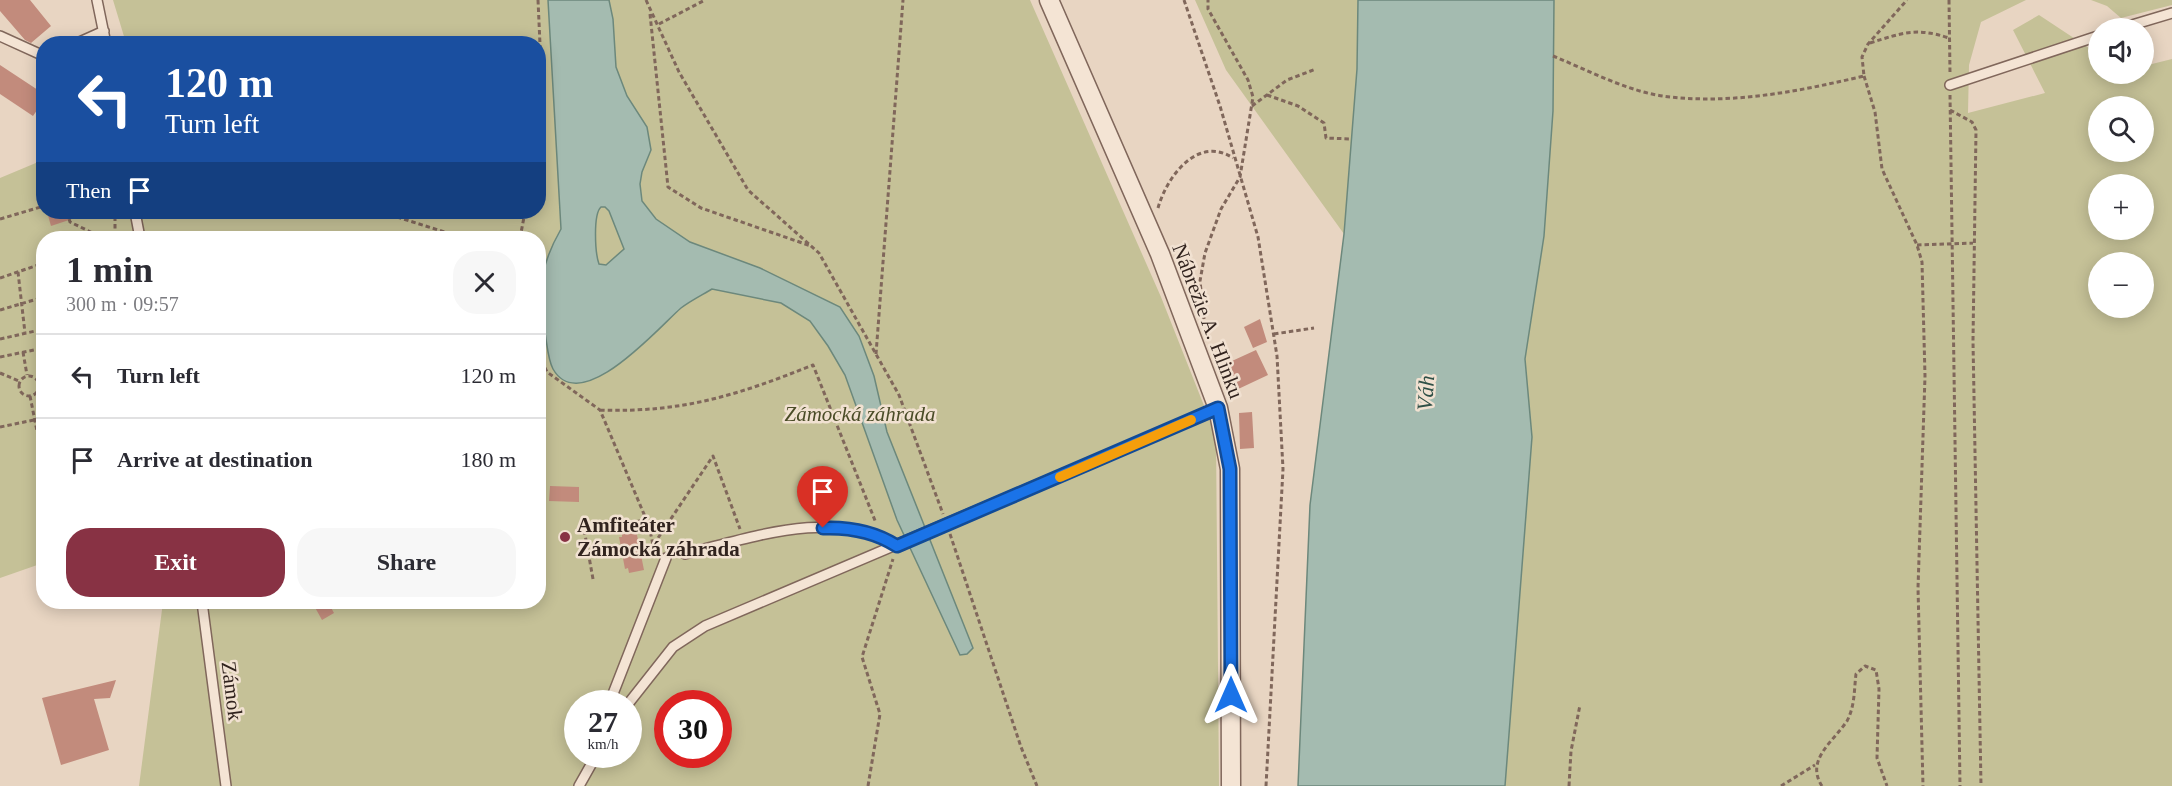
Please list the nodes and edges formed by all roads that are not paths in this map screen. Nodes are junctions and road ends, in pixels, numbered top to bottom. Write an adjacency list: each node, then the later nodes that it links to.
1 (97, 0): 5 (lane)
2 (1049, 0): 12 (street, Nábrežie A. Hlinku)
3 (2172, 13): 4 (lane)
4 (2154, 18)
5 (104, 31): 7 (lane); 8 (lane)
6 (0, 36): 10 (lane)
7 (93, 36)
8 (105, 36)
9 (2088, 39): 11 (lane)
10 (36, 52)
11 (1950, 85)
12 (1218, 408): 13 (lane); 22 (street, Nábrežie A. Hlinku)
13 (900, 544): 14 (lane); 18 (lane)
14 (685, 554)
15 (666, 558): 17 (lane)
16 (203, 609): 20 (lane, Zámok)
17 (614, 690)
18 (639, 690)
19 (589, 768): 21 (lane)
20 (226, 786)
21 (579, 786)
22 (1231, 786)

